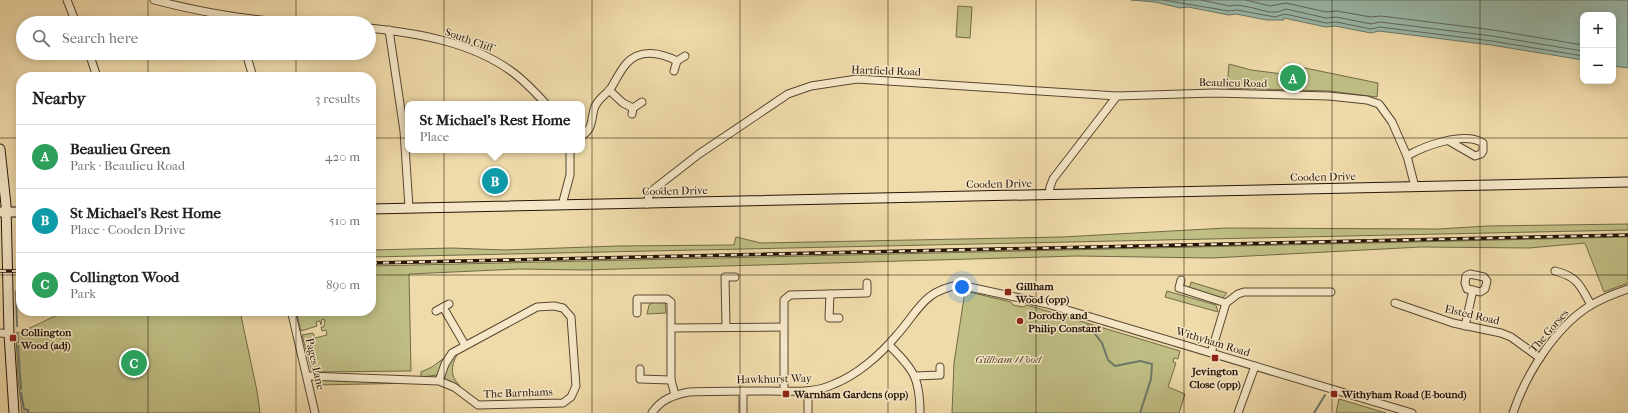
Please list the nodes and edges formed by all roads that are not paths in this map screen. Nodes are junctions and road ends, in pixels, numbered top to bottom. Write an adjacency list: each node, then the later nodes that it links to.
1 (67, 0): 3 (street)
2 (154, 0): 4 (street)
3 (73, 16)
4 (219, 16)
5 (376, 29): 6 (street, South Cliff)
6 (388, 30): 16 (street, South Cliff); 20 (street)
7 (685, 56): 10 (street)
8 (92, 60): 12 (street)
9 (248, 60): 13 (street)
10 (677, 61): 11 (street); 14 (street)
11 (674, 71)
12 (96, 72)
13 (252, 72)
14 (609, 90): 17 (street); 18 (street)
15 (1116, 96): 24 (street, Beaulieu Road); 27 (street); 28 (street, Hartfield Road)
16 (543, 101)
17 (642, 102)
18 (585, 133)
19 (1449, 141): 24 (street)
20 (405, 146)
21 (0, 149): 32 (main road)
22 (405, 153): 30 (street)
23 (570, 153): 29 (street)
24 (1407, 156): 26 (street, Beaulieu Road)
25 (1628, 182): 26 (main road, Cooden Drive)
26 (1415, 187): 27 (main road, Cooden Drive)
27 (1049, 195): 28 (main road, Cooden Drive)
28 (647, 204): 29 (main road, Cooden Drive)
29 (562, 205): 30 (main road, Cooden Drive)
30 (409, 208): 31 (main road, Cooden Drive)
31 (376, 209)
32 (3, 212): 33 (main road); 56 (main road)
33 (16, 212)
34 (1555, 271): 35 (street)
35 (1564, 273): 38 (street); 47 (street)
36 (735, 277): 53 (street)
37 (1181, 280): 45 (street)
38 (1561, 281)
39 (867, 283): 43 (street)
40 (1628, 288): 47 (street, The Gorses)
41 (1473, 290): 52 (street)
42 (1332, 292): 45 (street)
43 (830, 294): 51 (street); 54 (street)
44 (1008, 294): 58 (street, Hawkhurst Way); 59 (street, Withyham Road)
45 (1226, 303): 59 (street)
46 (1395, 303): 52 (street, Elsted Road)
47 (1591, 305): 60 (street, The Gorses)
48 (436, 311): 57 (street)
49 (637, 313): 55 (street)
50 (290, 318): 64 (street, Pages Lane)
51 (839, 318)
52 (1465, 326): 60 (street, Elsted Road)
53 (726, 327): 54 (street); 55 (street)
54 (783, 327): 69 (street)
55 (672, 328): 66 (street)
56 (5, 334): 72 (main road)
57 (465, 345): 67 (street, The Barnhams); 67 (street, The Barnhams)
58 (889, 345): 65 (street); 70 (street, Hawkhurst Way)
59 (1211, 353): 61 (street, Withyham Road)
60 (1540, 358): 80 (street, The Gorses)
61 (1255, 366): 78 (street); 79 (street, Withyham Road)
62 (940, 367): 65 (street)
63 (640, 369): 66 (street)
64 (307, 376): 67 (street, The Barnhams); 73 (street, Pages Lane)
65 (916, 376): 77 (street)
66 (671, 380): 71 (street)
67 (439, 381)
68 (742, 391): 69 (street, Hawkhurst Way); 71 (street, Hawkhurst Way); 75 (street)
69 (784, 391): 70 (street, Hawkhurst Way)
70 (808, 391): 76 (street)
71 (675, 395): 74 (street, Hawkhurst Way)
72 (14, 413)
73 (315, 413)
74 (652, 413)
75 (742, 413)
76 (808, 413)
77 (920, 413)
78 (1238, 413)
79 (1412, 413)
80 (1513, 413)

